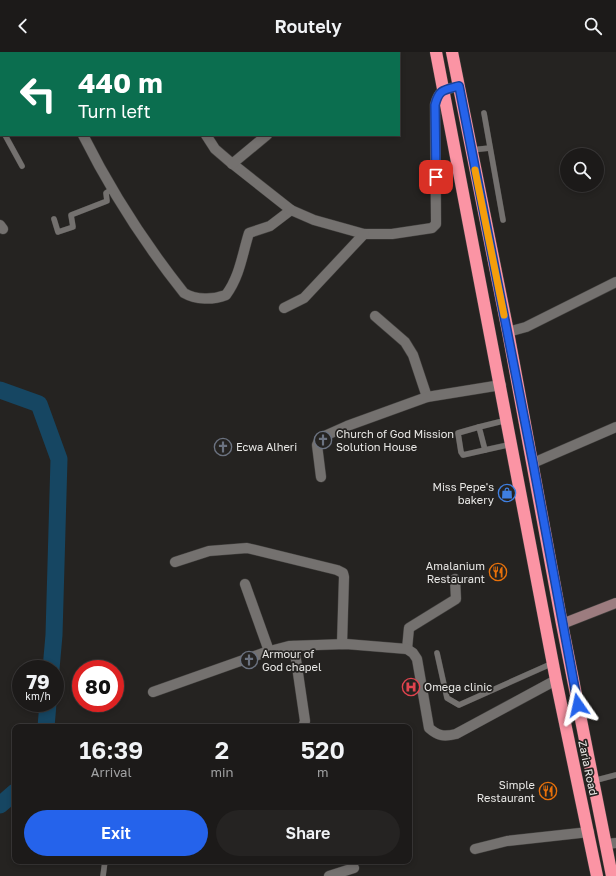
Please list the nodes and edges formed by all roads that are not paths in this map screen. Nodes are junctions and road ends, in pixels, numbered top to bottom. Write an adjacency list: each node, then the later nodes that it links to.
1 (436, 52): 4 (highway, Zaria Road)
2 (452, 52): 3 (highway)
3 (459, 86): 4 (street); 11 (highway)
4 (443, 90): 18 (street); 23 (highway, Zaria Road)
5 (484, 113): 10 (lane)
6 (6, 136): 13 (lane)
7 (84, 136): 14 (street)
8 (207, 136): 12 (street)
9 (266, 136): 12 (street)
10 (490, 148): 11 (lane); 17 (lane)
11 (471, 150): 22 (highway)
12 (232, 164): 15 (street)
13 (22, 166)
14 (112, 189): 15 (street); 16 (lane)
15 (291, 210): 18 (street)
16 (54, 219)
17 (503, 220)
18 (364, 234): 20 (street)
19 (616, 282): 22 (street)
20 (284, 308)
21 (375, 316): 24 (street)
22 (508, 332): 25 (highway)
23 (501, 385): 24 (street); 26 (highway, Zaria Road)
24 (427, 397): 33 (street)
25 (522, 403): 26 (highway); 32 (highway)
26 (505, 408): 27 (highway, Zaria Road)
27 (507, 420): 28 (lane); 30 (highway, Zaria Road)
28 (479, 427): 31 (lane); 31 (lane)
29 (616, 427): 32 (street)
30 (512, 444): 31 (lane); 44 (highway, Zaria Road)
31 (485, 450)
32 (533, 463): 38 (highway)
33 (321, 477)
34 (175, 562): 39 (street)
35 (455, 579): 41 (street)
36 (245, 584): 42 (street)
37 (616, 603): 38 (street)
38 (562, 624): 49 (highway)
39 (342, 644): 40 (street); 41 (street)
40 (294, 646): 42 (street); 47 (street)
41 (407, 649): 45 (street)
42 (269, 651): 46 (street)
43 (437, 653): 44 (lane)
44 (553, 663): 45 (highway, Zaria Road)
45 (556, 680): 50 (highway, Zaria Road)
46 (153, 692)
47 (304, 724)
48 (616, 775): 49 (lane)
49 (593, 781): 51 (highway)
50 (589, 832): 52 (street); 56 (highway, Zaria Road)
51 (611, 844): 53 (highway)
52 (475, 849)
53 (610, 862): 56 (highway); 59 (highway)
54 (105, 864): 57 (lane)
55 (354, 868): 58 (street)
56 (596, 870)
57 (103, 876)
58 (329, 876)
59 (612, 876)

